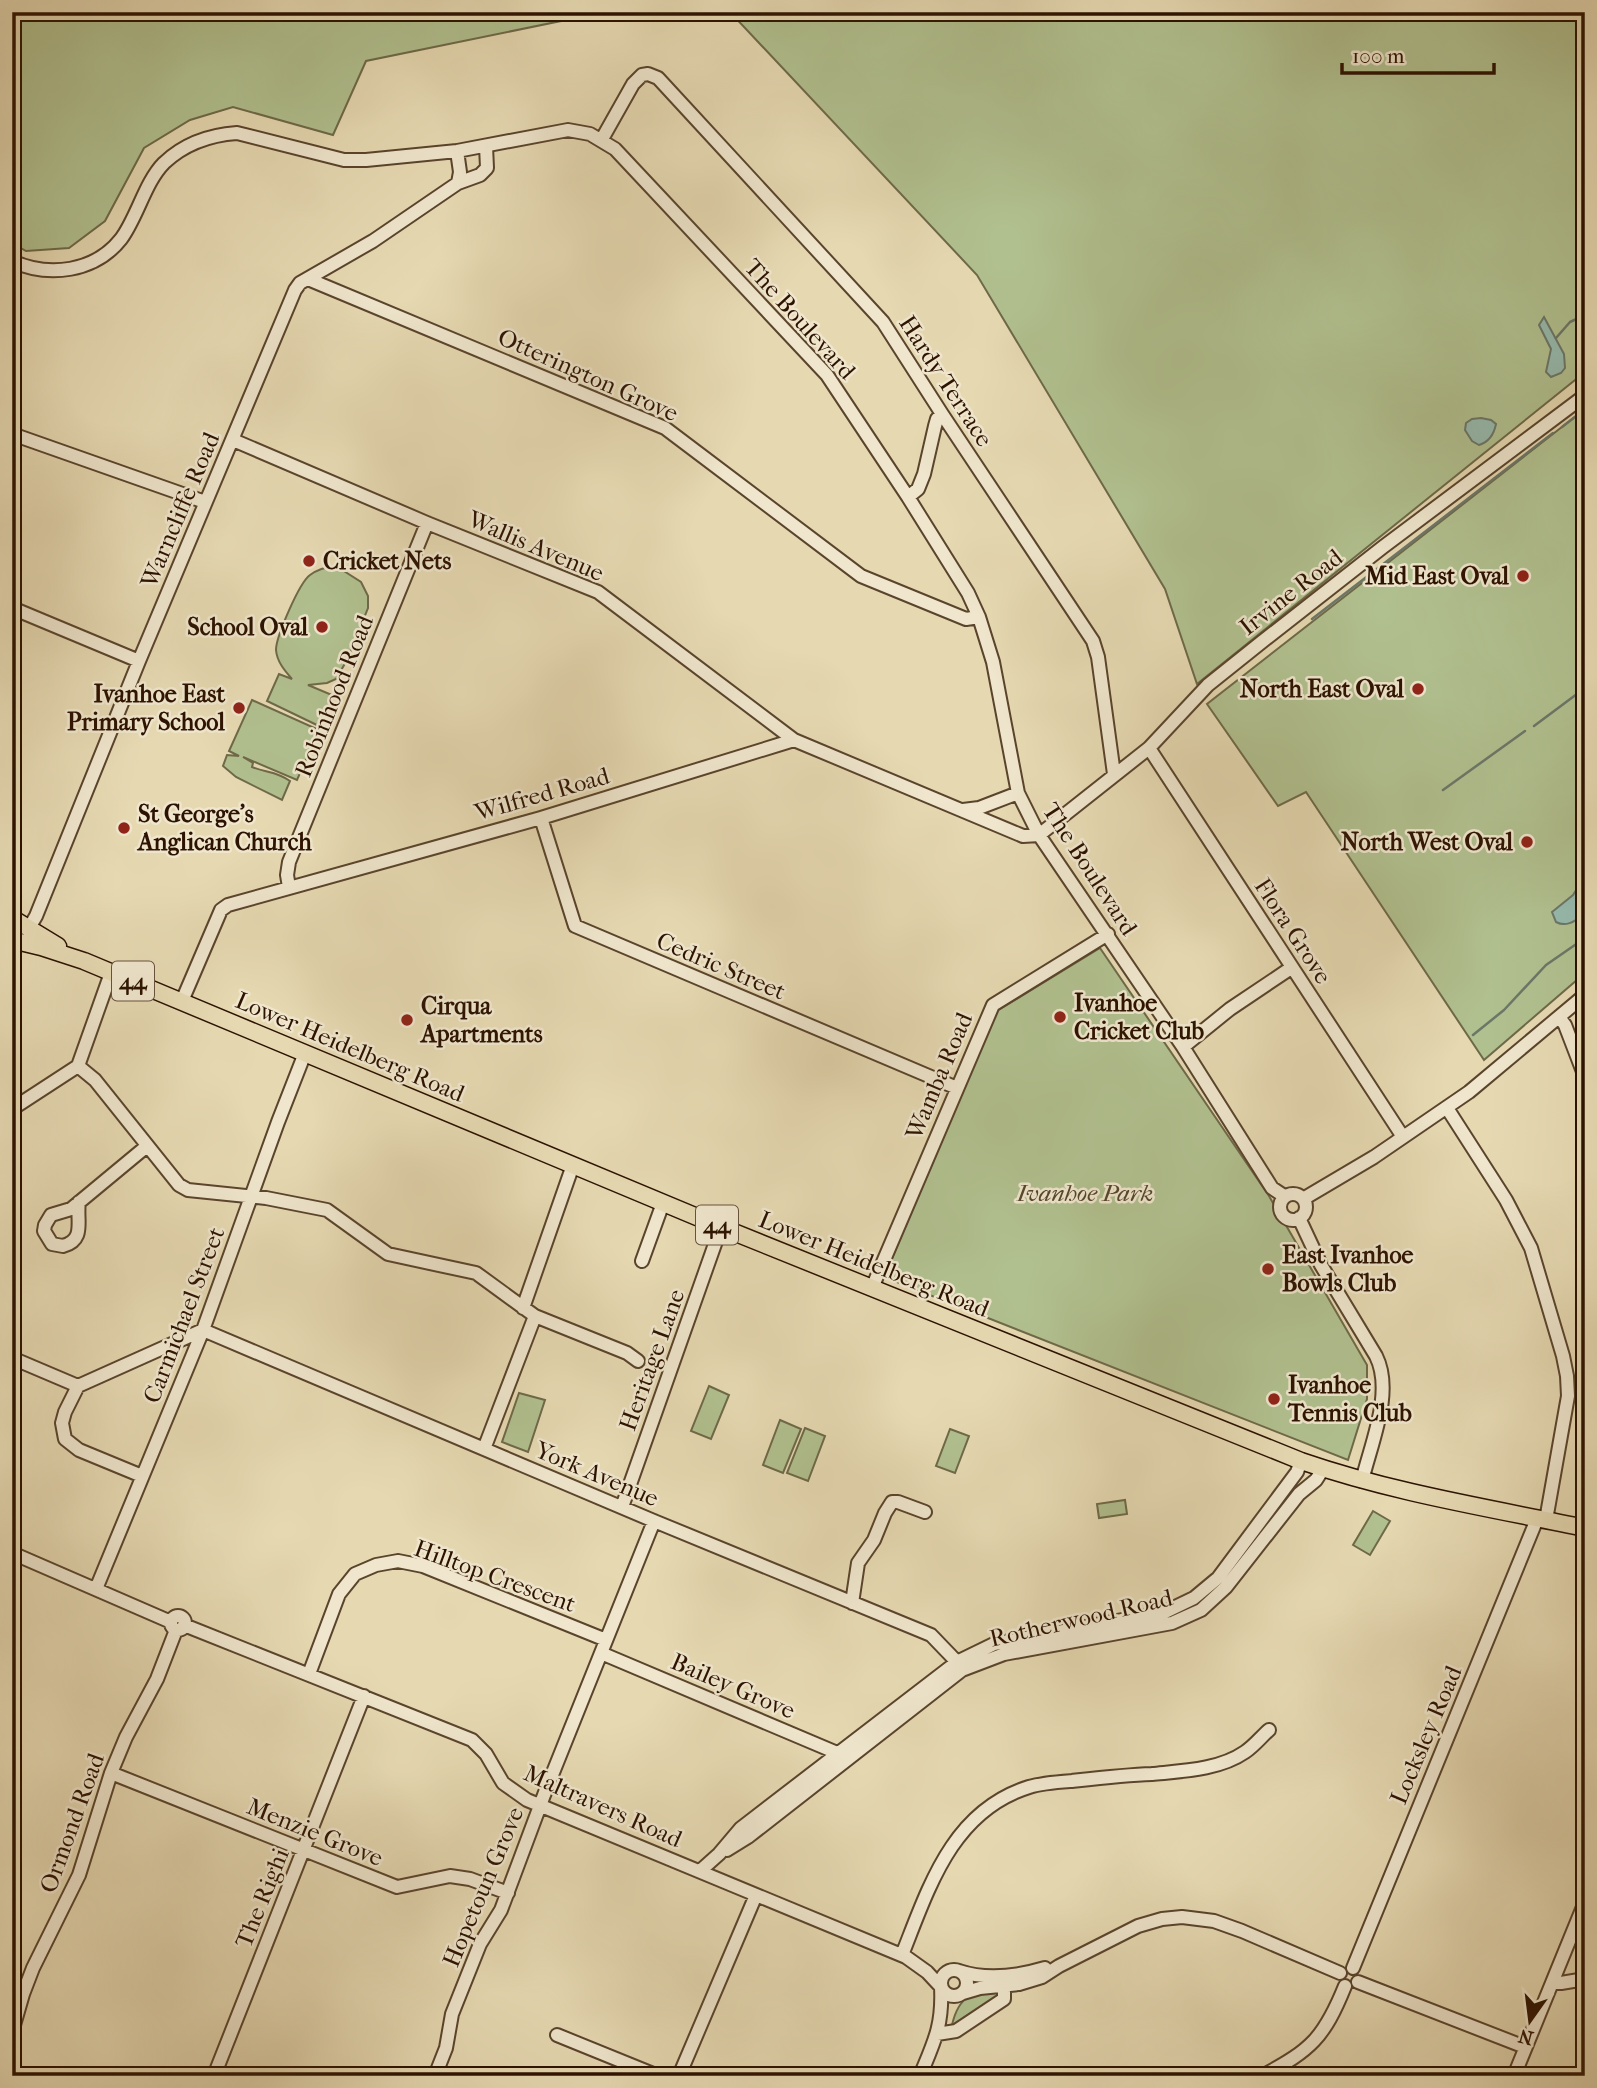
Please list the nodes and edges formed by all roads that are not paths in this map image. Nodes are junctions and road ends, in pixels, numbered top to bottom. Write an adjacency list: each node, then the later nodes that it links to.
1 (602, 139): 2 (street, The Boulevard); 8 (street, Hardy Terrace); 11 (street, The Boulevard)
2 (486, 146): 3 (street, The Boulevard); 4 (street, Warncliffe Road)
3 (457, 150): 4 (street); 5 (street, The Boulevard)
4 (458, 183): 6 (street, Warncliffe Road)
5 (12, 261)
6 (308, 279): 10 (street, Warncliffe Road); 15 (street, Otterington Grove)
7 (1583, 397): 18 (street, Irvine Road)
8 (942, 414): 11 (street); 19 (street, Hardy Terrace)
9 (12, 434): 12 (street)
10 (233, 440): 12 (street, Warncliffe Road); 13 (street, Wallis Avenue)
11 (908, 498): 15 (street, The Boulevard)
12 (205, 502): 16 (street, Warncliffe Road)
13 (427, 523): 17 (street, Wallis Avenue); 24 (street, Robinhood Road)
14 (12, 608): 16 (street)
15 (979, 617): 20 (street, The Boulevard)
16 (139, 661): 26 (street, Warncliffe Road)
17 (794, 740): 21 (street); 22 (street, Wilfred Road)
18 (1149, 748): 19 (street, Irvine Road); 30 (street, Flora Grove)
19 (1114, 774): 23 (street, Irvine Road)
20 (1018, 793): 21 (street); 23 (street, The Boulevard)
21 (963, 810): 23 (street)
22 (541, 818): 24 (street, Wilfred Road); 39 (street, Cedric Street)
23 (1039, 835): 27 (street, The Boulevard)
24 (289, 887): 33 (street, Wilfred Road)
25 (12, 918): 26 (main road, Lower Heidelberg Road / 44)
26 (29, 928): 29 (main road, Lower Heidelberg Road / 44)
27 (1108, 934): 35 (street, The Boulevard); 39 (street, Wamba Road)
28 (12, 940): 29 (main road, Lower Heidelberg Road / 44)
29 (84, 961): 31 (main road, Lower Heidelberg Road / 44)
30 (1292, 968): 35 (street); 42 (street, Flora Grove)
31 (111, 973): 33 (main road, Lower Heidelberg Road / 44); 37 (street)
32 (1585, 995): 34 (street)
33 (182, 1002): 36 (main road, Lower Heidelberg Road / 44)
34 (1559, 1017): 38 (street); 40 (street)
35 (1183, 1047): 45 (street, The Boulevard)
36 (305, 1053): 44 (main road, Lower Heidelberg Road / 44); 46 (street, Carmichael Street)
37 (78, 1066): 41 (street); 43 (street)
38 (1585, 1077)
39 (957, 1088): 53 (street, Wamba Road)
40 (1447, 1108): 42 (street); 67 (street, Locksley Road)
41 (12, 1109)
42 (1403, 1137): 47 (street)
43 (147, 1146): 46 (street); 48 (street)
44 (573, 1165): 49 (main road, Lower Heidelberg Road / 44); 54 (street)
45 (1284, 1196): 47 (street); 50 (street)
46 (252, 1197): 54 (street); 56 (street, Carmichael Street)
47 (1303, 1199): 50 (street)
48 (79, 1202)
49 (663, 1203): 51 (main road, Lower Heidelberg Road / 44); 52 (street)
50 (1299, 1218): 64 (street)
51 (721, 1227): 53 (main road, Lower Heidelberg Road / 44); 65 (street, Heritage Lane)
52 (642, 1261)
53 (872, 1288): 61 (main road, Lower Heidelberg Road / 44)
54 (523, 1308): 55 (street)
55 (535, 1316): 58 (street); 60 (street)
56 (203, 1330): 59 (street); 60 (street, York Avenue); 63 (street, Carmichael Street)
57 (12, 1358): 59 (street)
58 (638, 1361)
59 (78, 1386): 63 (street)
60 (484, 1449): 65 (street, York Avenue)
61 (1301, 1461): 62 (main road, Lower Heidelberg Road / 44); 76 (street, Rotherwood Road)
62 (1323, 1469): 64 (main road, Lower Heidelberg Road / 44); 76 (street, Rotherwood Road)
63 (142, 1476): 71 (street, Carmichael Street)
64 (1363, 1480): 67 (main road, Lower Heidelberg Road / 44)
65 (622, 1507): 68 (street, York Avenue)
66 (925, 1512): 72 (street)
67 (1541, 1519): 69 (main road, Lower Heidelberg Road / 44); 92 (street, Locksley Road)
68 (654, 1521): 72 (street, York Avenue); 74 (street, Hopetoun Grove)
69 (1585, 1528)
70 (12, 1553): 71 (street, Maltravers Road)
71 (96, 1589): 73 (street, Maltravers Road)
72 (852, 1603): 76 (street, York Avenue)
73 (177, 1626): 77 (street, Maltravers Road); 81 (street, Ormond Road)
74 (606, 1640): 75 (street, Hopetoun Grove); 77 (street, Hilltop Crescent)
75 (601, 1653): 80 (street, Bailey Grove); 82 (street, Hopetoun Grove)
76 (960, 1666): 80 (street, Rotherwood Road)
77 (309, 1674): 78 (street, Maltravers Road)
78 (364, 1696): 82 (street, Maltravers Road); 83 (street, The Righi)
79 (1269, 1730): 88 (street)
80 (843, 1756): 84 (street, Rotherwood Road)
81 (111, 1773): 83 (street, Menzie Grove); 98 (street, Ormond Road)
82 (540, 1806): 84 (street, Maltravers Road); 85 (street, Hopetoun Grove)
83 (303, 1850): 85 (street, Menzie Grove); 101 (street, The Righi)
84 (700, 1871): 86 (street, Maltravers Road)
85 (508, 1893): 102 (street, Hopetoun Grove)
86 (756, 1895): 88 (street, Maltravers Road); 104 (street)
87 (1585, 1902): 93 (street)
88 (904, 1956): 90 (street, Maltravers Road); 94 (street, Maltravers Road)
89 (1059, 1966): 90 (street, Maltravers Road); 92 (street, Maltravers Road); 95 (street, Maltravers Road)
90 (956, 1971): 94 (street); 96 (street)
91 (1585, 1979): 93 (street)
92 (1348, 1980): 100 (street, Maltravers Road); 106 (street)
93 (1552, 1983): 100 (street)
94 (941, 1987): 96 (street); 97 (street)
95 (1004, 1987): 96 (street, Maltravers Road); 97 (street)
96 (962, 1994): 97 (street)
97 (939, 2031): 105 (street)
98 (12, 2032)
99 (556, 2035): 103 (street)
100 (1525, 2047): 107 (street)
101 (214, 2076)
102 (435, 2076)
103 (658, 2076)
104 (679, 2076)
105 (920, 2076)
106 (1262, 2076)
107 (1514, 2076)

